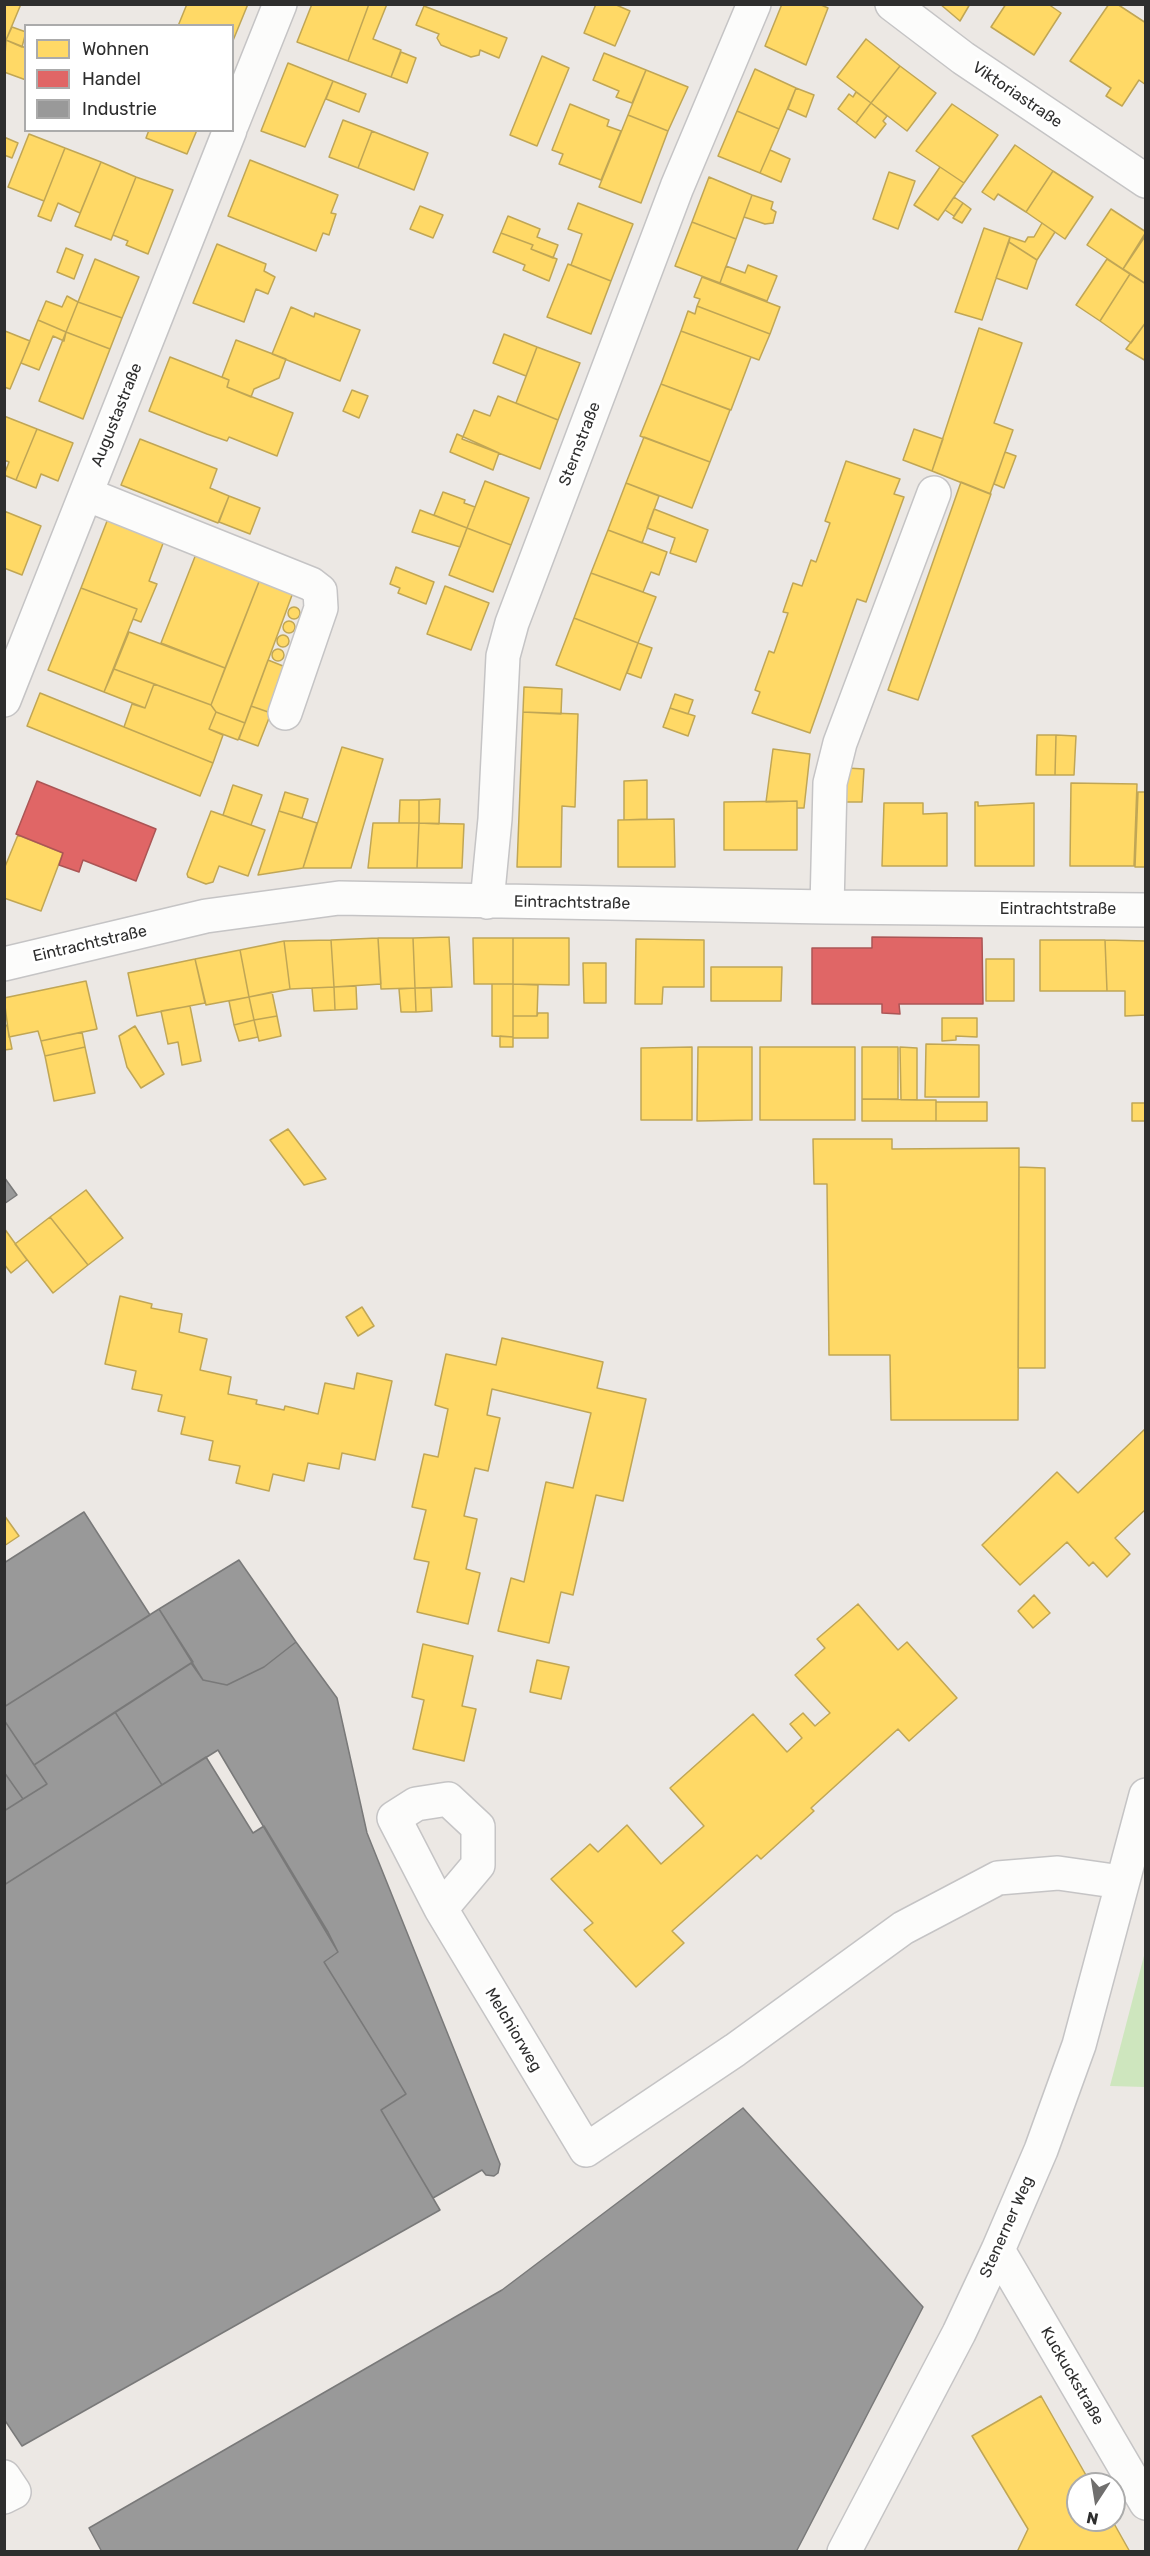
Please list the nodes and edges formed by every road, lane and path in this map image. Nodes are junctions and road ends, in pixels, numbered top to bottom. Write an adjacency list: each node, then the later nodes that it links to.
1 (280, 4): 4 (street)
2 (754, 4): 11 (street, Sternstraße)
3 (892, 4): 6 (street, Viktoriastraße)
4 (234, 119)
5 (229, 132): 8 (street, Augustastraße)
6 (1146, 182)
7 (934, 493): 12 (street)
8 (86, 494): 9 (street, Augustastraße); 10 (street)
9 (4, 700)
10 (285, 713)
11 (487, 902): 12 (street, Eintrachtstraße); 14 (street, Eintrachtstraße)
12 (827, 907): 13 (street, Eintrachtstraße)
13 (1146, 910)
14 (4, 964)
15 (1146, 1794): 16 (street, Stenerner Weg)
16 (1121, 1882): 17 (street, Melchiorweg); 18 (street, Stenerner Weg)
17 (441, 1909)
18 (998, 2250): 19 (street, Kuckuckstraße); 20 (street, Stenerner Weg)
19 (1146, 2503)
20 (844, 2552)

